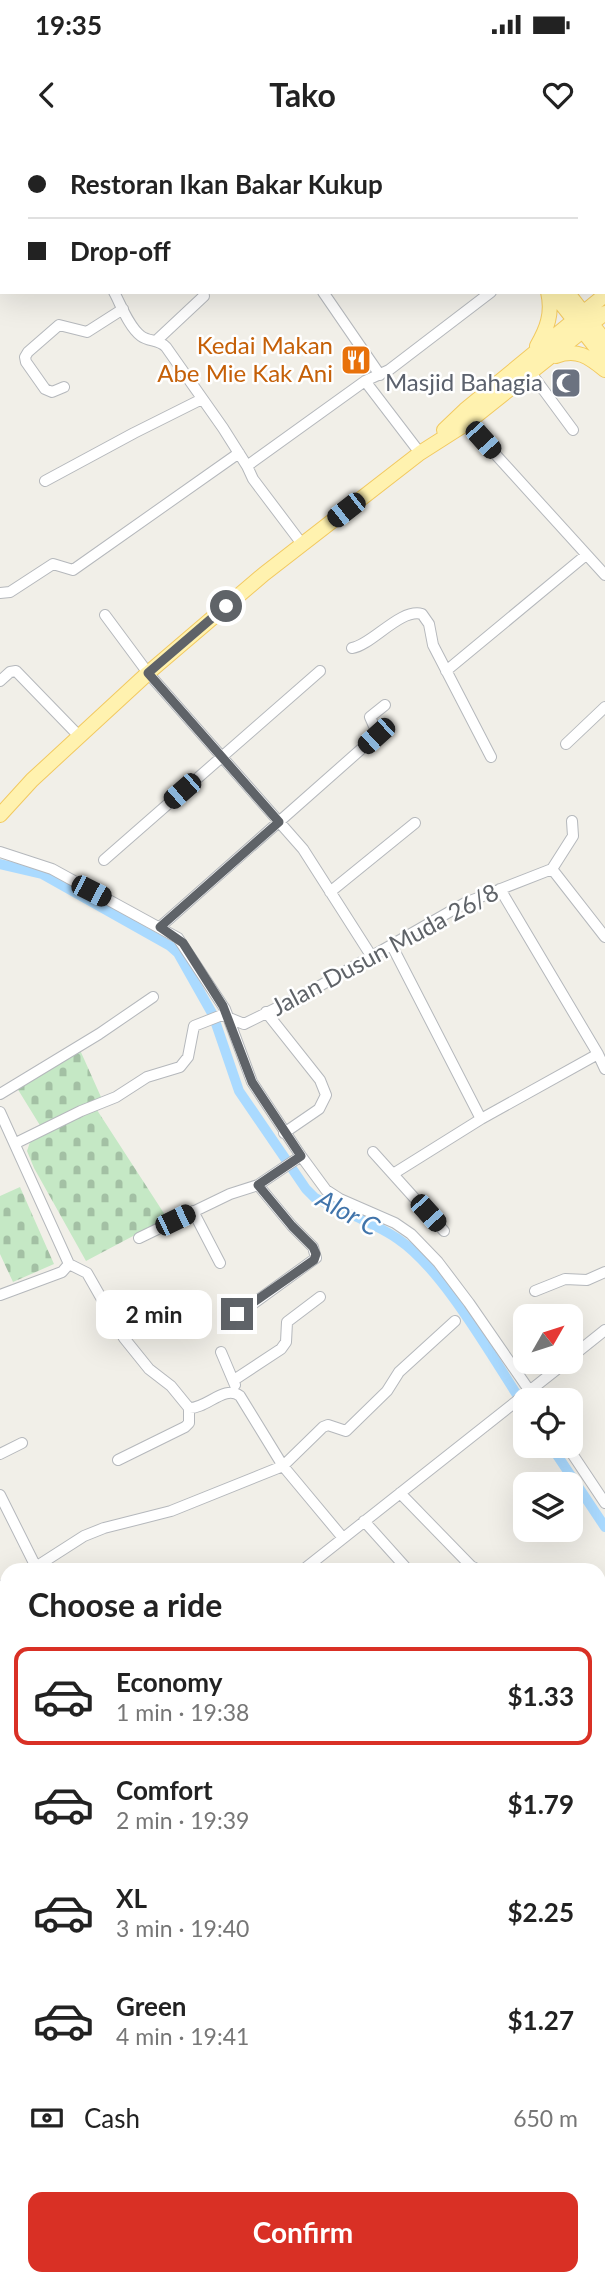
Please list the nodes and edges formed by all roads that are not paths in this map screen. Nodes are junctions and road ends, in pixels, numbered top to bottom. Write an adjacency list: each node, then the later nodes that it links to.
1 (115, 294): 9 (street)
2 (329, 294): 17 (street)
3 (488, 294): 17 (street)
4 (550, 294): 15 (main road)
5 (552, 294): 11 (main road)
6 (568, 294): 11 (main road)
7 (605, 295): 11 (main road)
8 (204, 296): 12 (street)
9 (123, 309): 12 (street); 19 (street)
10 (605, 313): 11 (main road)
11 (583, 322): 13 (main road); 14 (main road); 15 (main road)
12 (157, 340): 20 (street)
13 (605, 341)
14 (605, 359)
15 (533, 365): 16 (main road); 21 (main road); 22 (street); 24 (main road)
16 (605, 370)
17 (380, 375): 18 (street)
18 (365, 381): 24 (street); 25 (street)
19 (64, 387)
20 (202, 400): 23 (street); 26 (street)
21 (467, 423): 24 (main road); 28 (street)
22 (573, 430)
23 (239, 453): 25 (street); 30 (street)
24 (421, 453): 27 (main road)
25 (247, 466): 27 (street)
26 (45, 481)
27 (302, 544): 35 (main road)
28 (586, 555): 29 (street); 34 (street)
29 (605, 575)
30 (0, 593)
31 (105, 615): 35 (street)
32 (352, 649): 34 (street)
33 (320, 671): 41 (street)
34 (446, 671): 42 (street)
35 (148, 673): 39 (main road); 41 (street)
36 (0, 681): 39 (street)
37 (385, 705): 47 (street)
38 (605, 707): 40 (street)
39 (79, 736): 43 (main road)
40 (566, 744)
41 (221, 757): 47 (street); 50 (street)
42 (491, 757)
43 (32, 780): 44 (main road); 45 (main road)
44 (0, 803)
45 (0, 816)
46 (572, 821): 51 (street)
47 (279, 822): 53 (street); 54 (street)
48 (415, 823): 53 (street)
49 (0, 852): 54 (street)
50 (104, 860)
51 (552, 869): 52 (street, Jalan Dusun Muda 26/8); 55 (street)
52 (500, 889): 56 (street, Jalan Dusun Muda 26/8); 61 (street)
53 (330, 892): 57 (street)
54 (160, 927): 60 (street)
55 (605, 937)
56 (391, 946): 57 (street, Jalan Dusun Muda 26/8); 65 (street)
57 (372, 957): 59 (street, Jalan Dusun Muda 26/8)
58 (153, 997): 63 (street)
59 (266, 1012): 60 (street, Jalan Dusun Muda 26/8); 66 (street)
60 (224, 1016): 66 (street); 67 (street, Jalan Dusun Muda 26/8)
61 (598, 1054): 62 (street); 65 (street)
62 (605, 1069)
63 (0, 1094)
64 (0, 1112): 67 (street)
65 (481, 1119): 70 (street)
66 (284, 1133): 69 (street)
67 (16, 1143): 76 (street)
68 (373, 1152): 70 (street)
69 (298, 1158): 71 (street); 88 (street)
70 (393, 1174): 73 (street)
71 (258, 1185): 72 (street); 81 (street)
72 (194, 1211): 74 (street); 75 (street)
73 (444, 1231)
74 (139, 1238)
75 (220, 1263)
76 (69, 1264): 79 (street); 92 (street)
77 (605, 1272): 78 (street)
78 (535, 1291)
79 (0, 1295)
80 (320, 1297): 87 (street)
81 (233, 1313)
82 (456, 1321): 97 (street)
83 (605, 1330): 84 (street)
84 (583, 1348)
85 (221, 1352): 87 (street)
86 (553, 1374): 89 (street)
87 (234, 1380): 90 (street)
88 (525, 1388)
89 (538, 1388)
90 (237, 1393): 92 (street); 97 (street)
91 (513, 1404): 98 (street)
92 (189, 1408): 96 (street)
93 (22, 1443): 94 (street)
94 (0, 1454)
95 (575, 1458): 100 (street)
96 (118, 1460)
97 (283, 1466): 102 (street); 104 (street)
98 (400, 1493): 101 (street); 107 (street)
99 (0, 1495): 103 (street)
100 (605, 1503)
101 (364, 1521): 102 (street); 106 (street)
102 (343, 1538): 105 (street)
103 (32, 1563)
104 (41, 1563)
105 (312, 1563)
106 (402, 1563)
107 (468, 1563)

